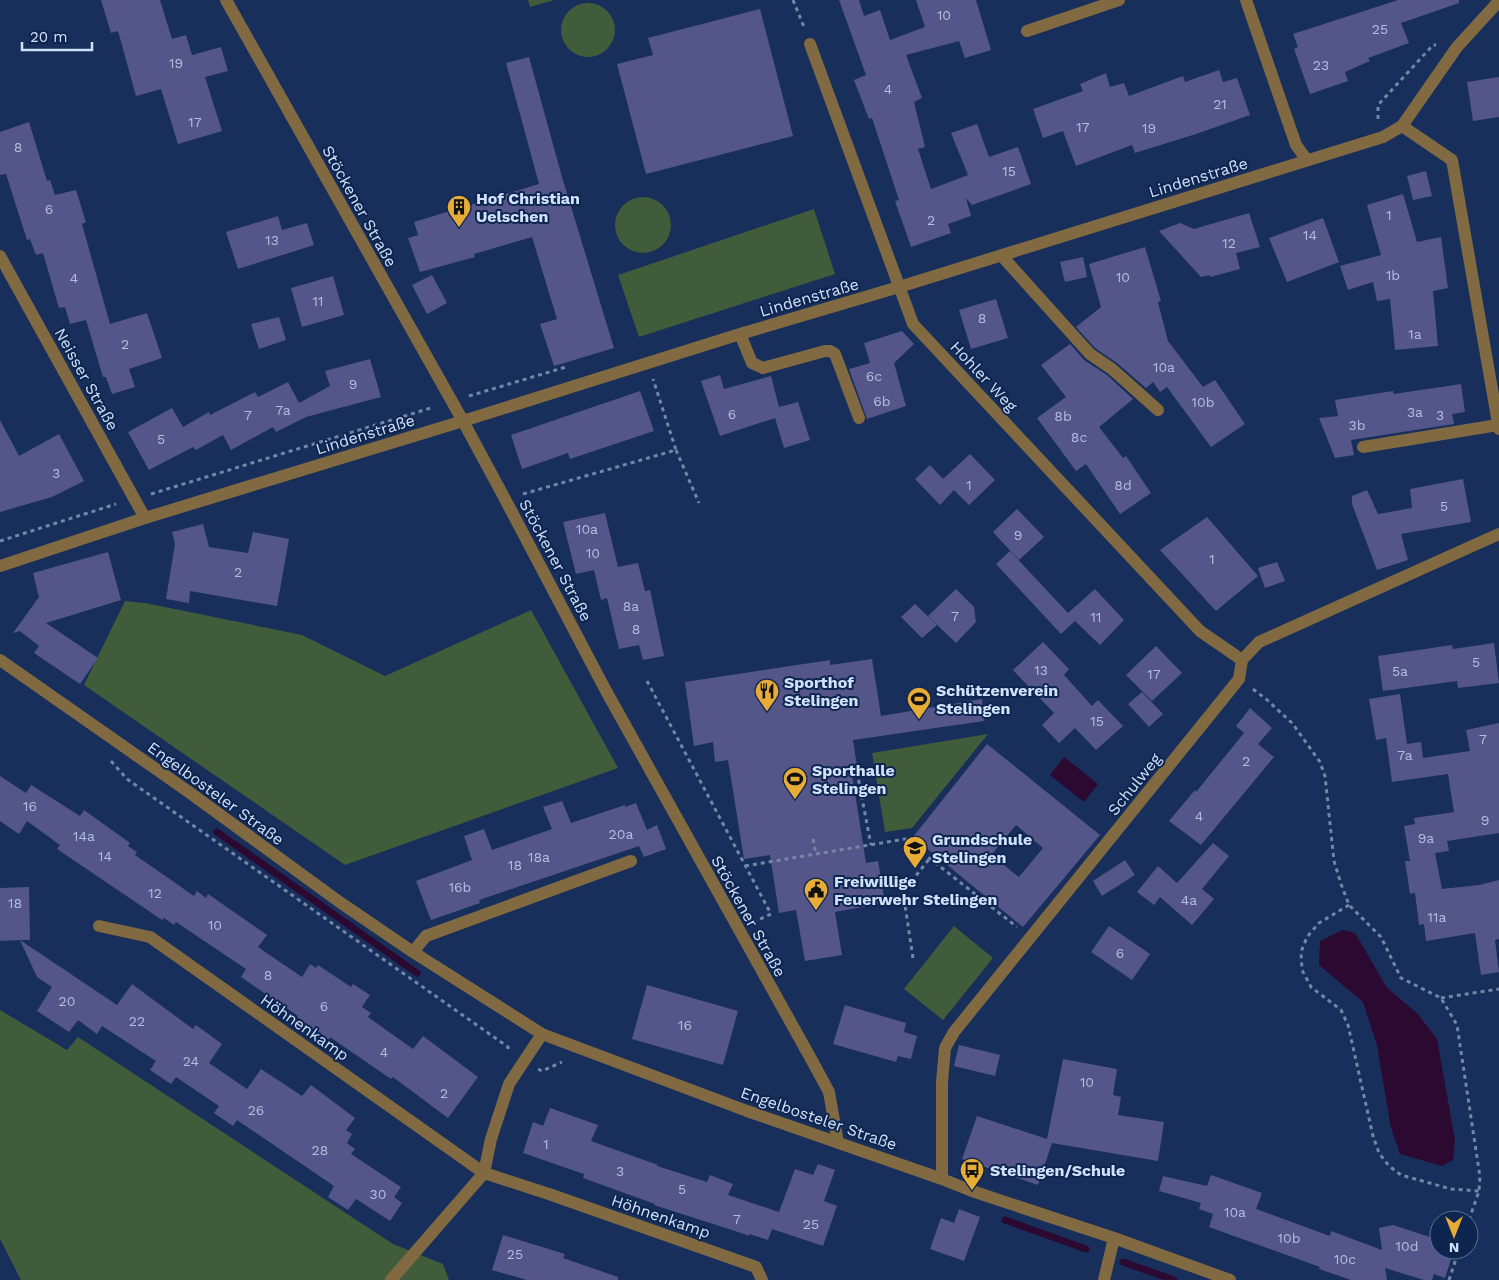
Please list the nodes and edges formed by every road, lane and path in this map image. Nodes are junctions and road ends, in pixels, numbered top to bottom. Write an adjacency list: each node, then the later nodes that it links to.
1 (226, 0): 19 (street, Stöckener Straße)
2 (793, 0): 7 (path)
3 (1119, 0): 6 (street)
4 (1246, 0): 11 (street)
5 (1499, 1): 8 (street)
6 (1027, 31)
7 (810, 44): 14 (street, Hohler Weg)
8 (1457, 47): 9 (street); 10 (path)
9 (1402, 126): 10 (street, Lindenstraße); 20 (street)
10 (1383, 137): 11 (street, Lindenstraße)
11 (1307, 160): 12 (street, Lindenstraße)
12 (1001, 255): 14 (street, Lindenstraße); 17 (street)
13 (0, 256): 26 (street, Neisser Straße)
14 (899, 287): 15 (street, Lindenstraße); 30 (street, Hohler Weg)
15 (740, 334): 16 (street, Lindenstraße); 18 (street)
16 (647, 362): 19 (street, Lindenstraße); 23 (path)
17 (1158, 410)
18 (859, 418)
19 (463, 421): 24 (street, Stöckener Straße); 26 (street, Lindenstraße)
20 (1498, 425): 21 (street); 22 (street)
21 (1499, 429)
22 (1363, 447)
23 (676, 450): 24 (path); 25 (path)
24 (505, 499): 42 (street, Stöckener Straße)
25 (699, 503)
26 (145, 518): 28 (street, Lindenstraße)
27 (1499, 534): 30 (street)
28 (0, 566)
29 (0, 660): 44 (street, Engelbosteler Straße)
30 (1242, 660): 31 (street)
31 (1239, 679): 40 (path); 43 (street, Schulweg)
32 (647, 681): 39 (path)
33 (857, 772): 35 (path)
34 (813, 839): 36 (path)
35 (871, 844): 36 (path); 37 (path)
36 (816, 854): 39 (path)
37 (930, 858): 43 (path); 45 (path)
38 (631, 861): 44 (street)
39 (745, 866): 42 (path)
40 (1349, 905): 47 (path); 52 (path)
41 (99, 926): 50 (street, Höhnenkamp)
42 (738, 929): 49 (street, Stöckener Straße)
43 (1029, 937): 51 (street, Schulweg)
44 (414, 952): 48 (street, Engelbosteler Straße)
45 (913, 958)
46 (1499, 989): 47 (path)
47 (1441, 998): 52 (path)
48 (542, 1034): 49 (street, Engelbosteler Straße); 50 (street)
49 (838, 1143): 51 (street, Engelbosteler Straße)
50 (484, 1173): 56 (street); 57 (street, Höhnenkamp)
51 (942, 1179): 54 (street, Engelbosteler Straße)
52 (1479, 1191): 53 (path)
53 (1472, 1210)
54 (1114, 1238): 58 (street); 59 (street, Engelbosteler Straße)
55 (1456, 1260): 60 (path)
56 (390, 1280)
57 (762, 1280)
58 (1104, 1280)
59 (1230, 1280)
60 (1449, 1280)

